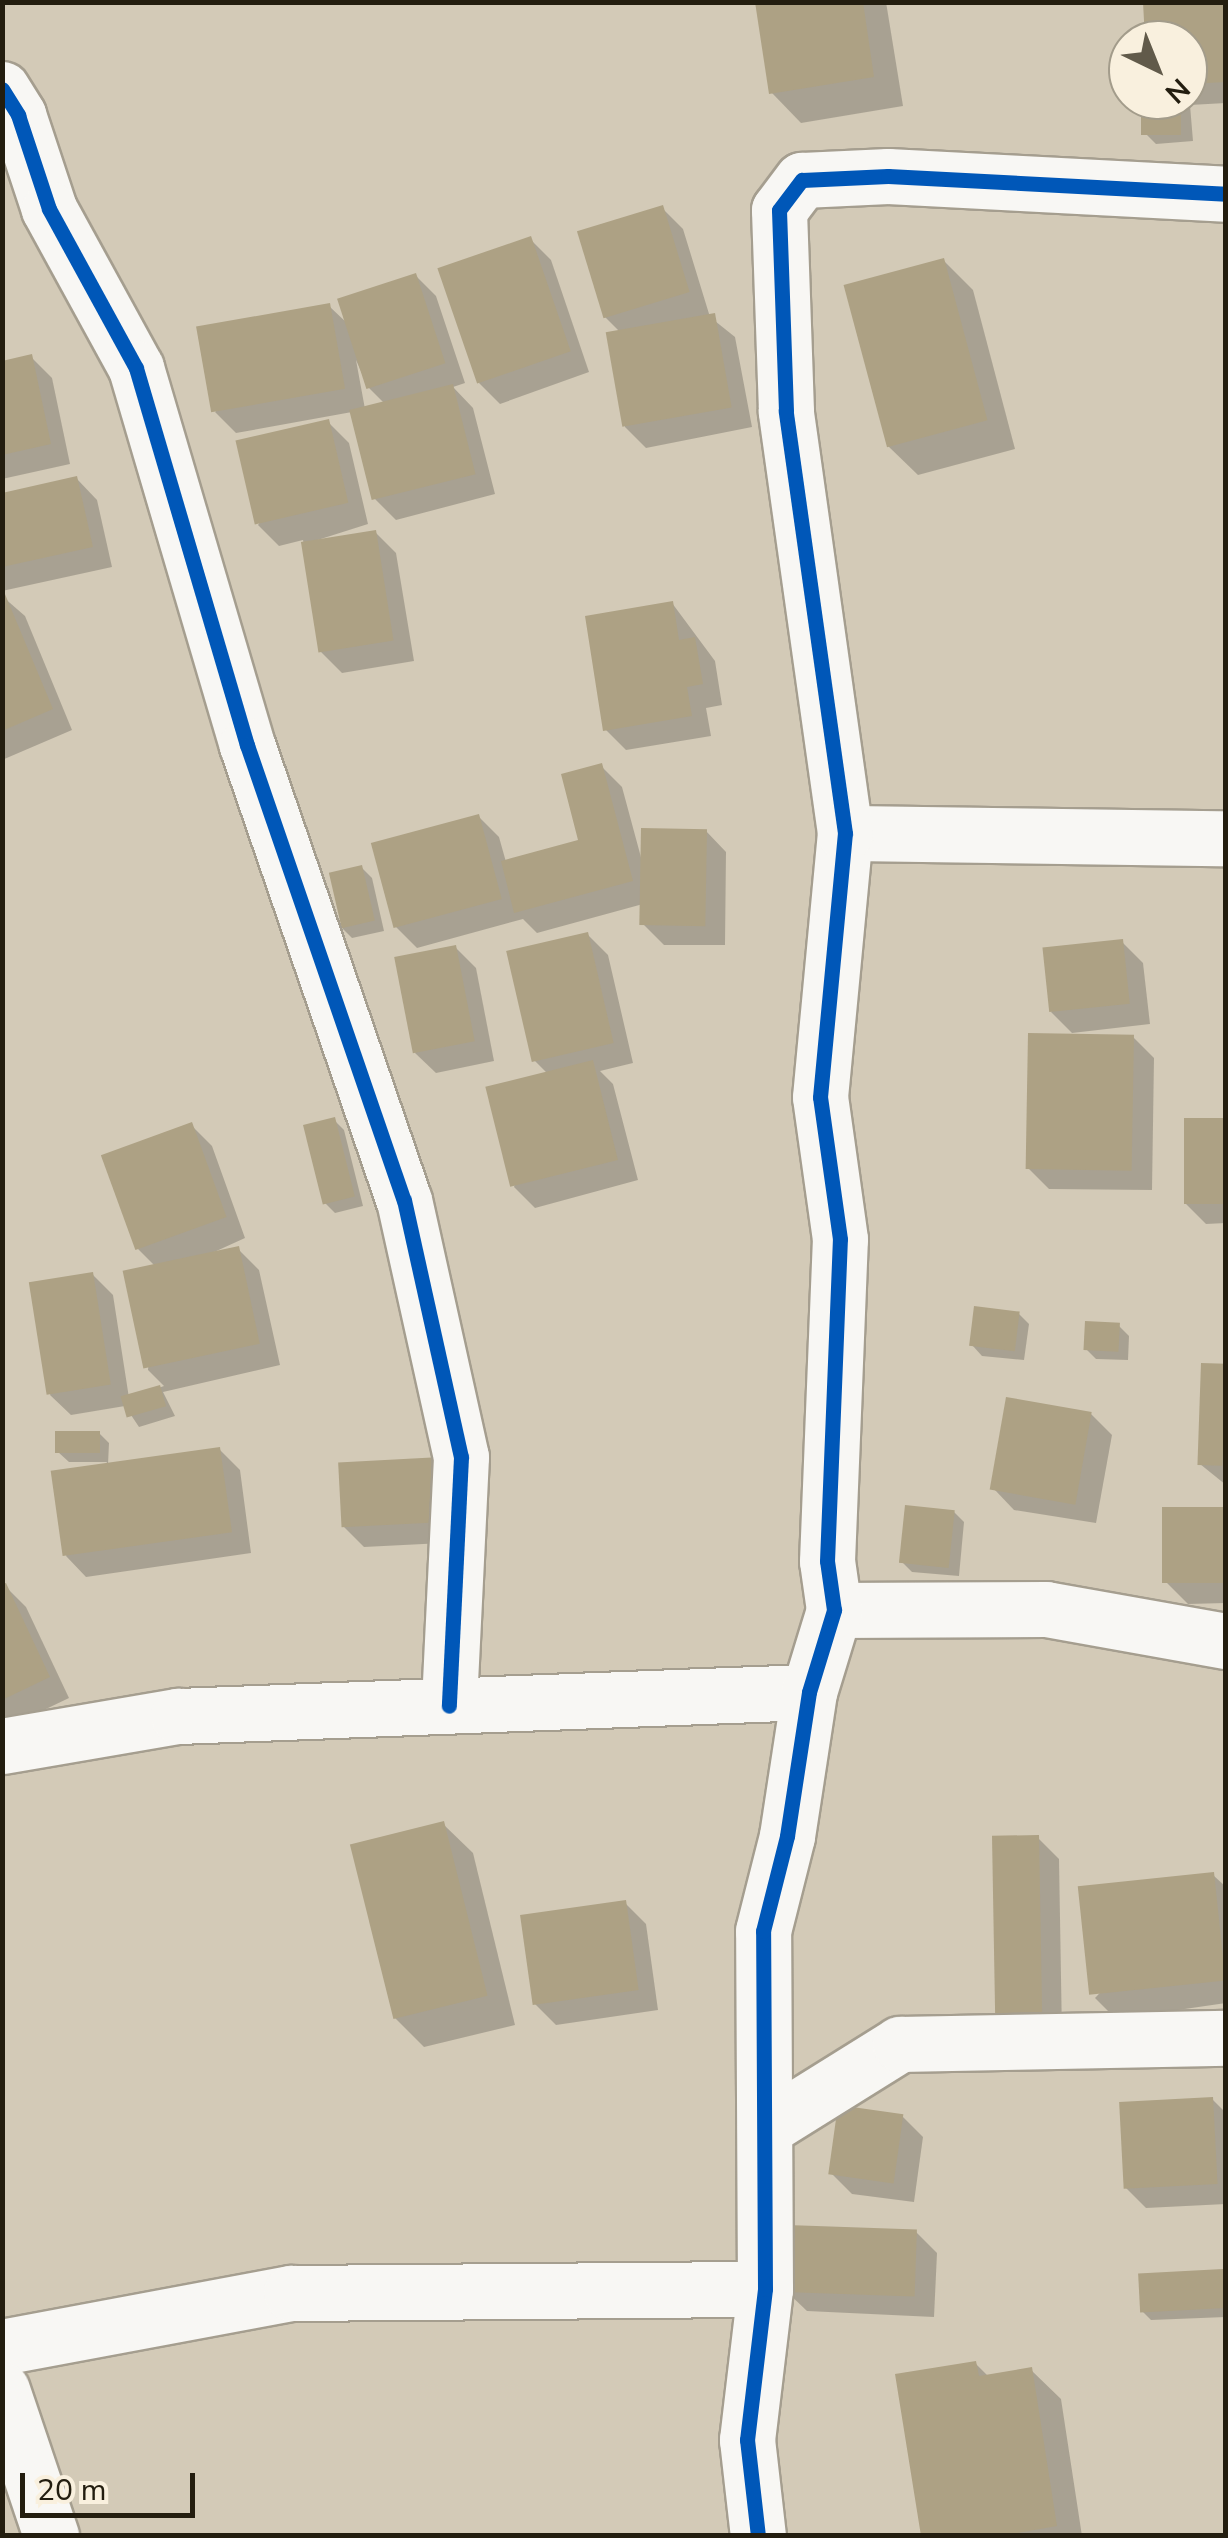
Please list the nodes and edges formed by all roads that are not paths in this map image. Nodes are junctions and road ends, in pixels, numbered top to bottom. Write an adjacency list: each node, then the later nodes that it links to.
1 (2, 89): 8 (street)
2 (1226, 194): 3 (street)
3 (845, 833): 4 (street); 5 (street)
4 (1226, 838)
5 (834, 1610): 6 (street); 7 (street)
6 (1226, 1641)
7 (808, 1692): 8 (street); 11 (street)
8 (448, 1706): 9 (street)
9 (2, 1746)
10 (1226, 2038): 11 (street)
11 (765, 2128): 12 (street)
12 (766, 2289): 13 (street); 16 (street)
13 (2, 2348)
14 (2, 2390): 15 (street)
15 (51, 2536)
16 (758, 2536)

